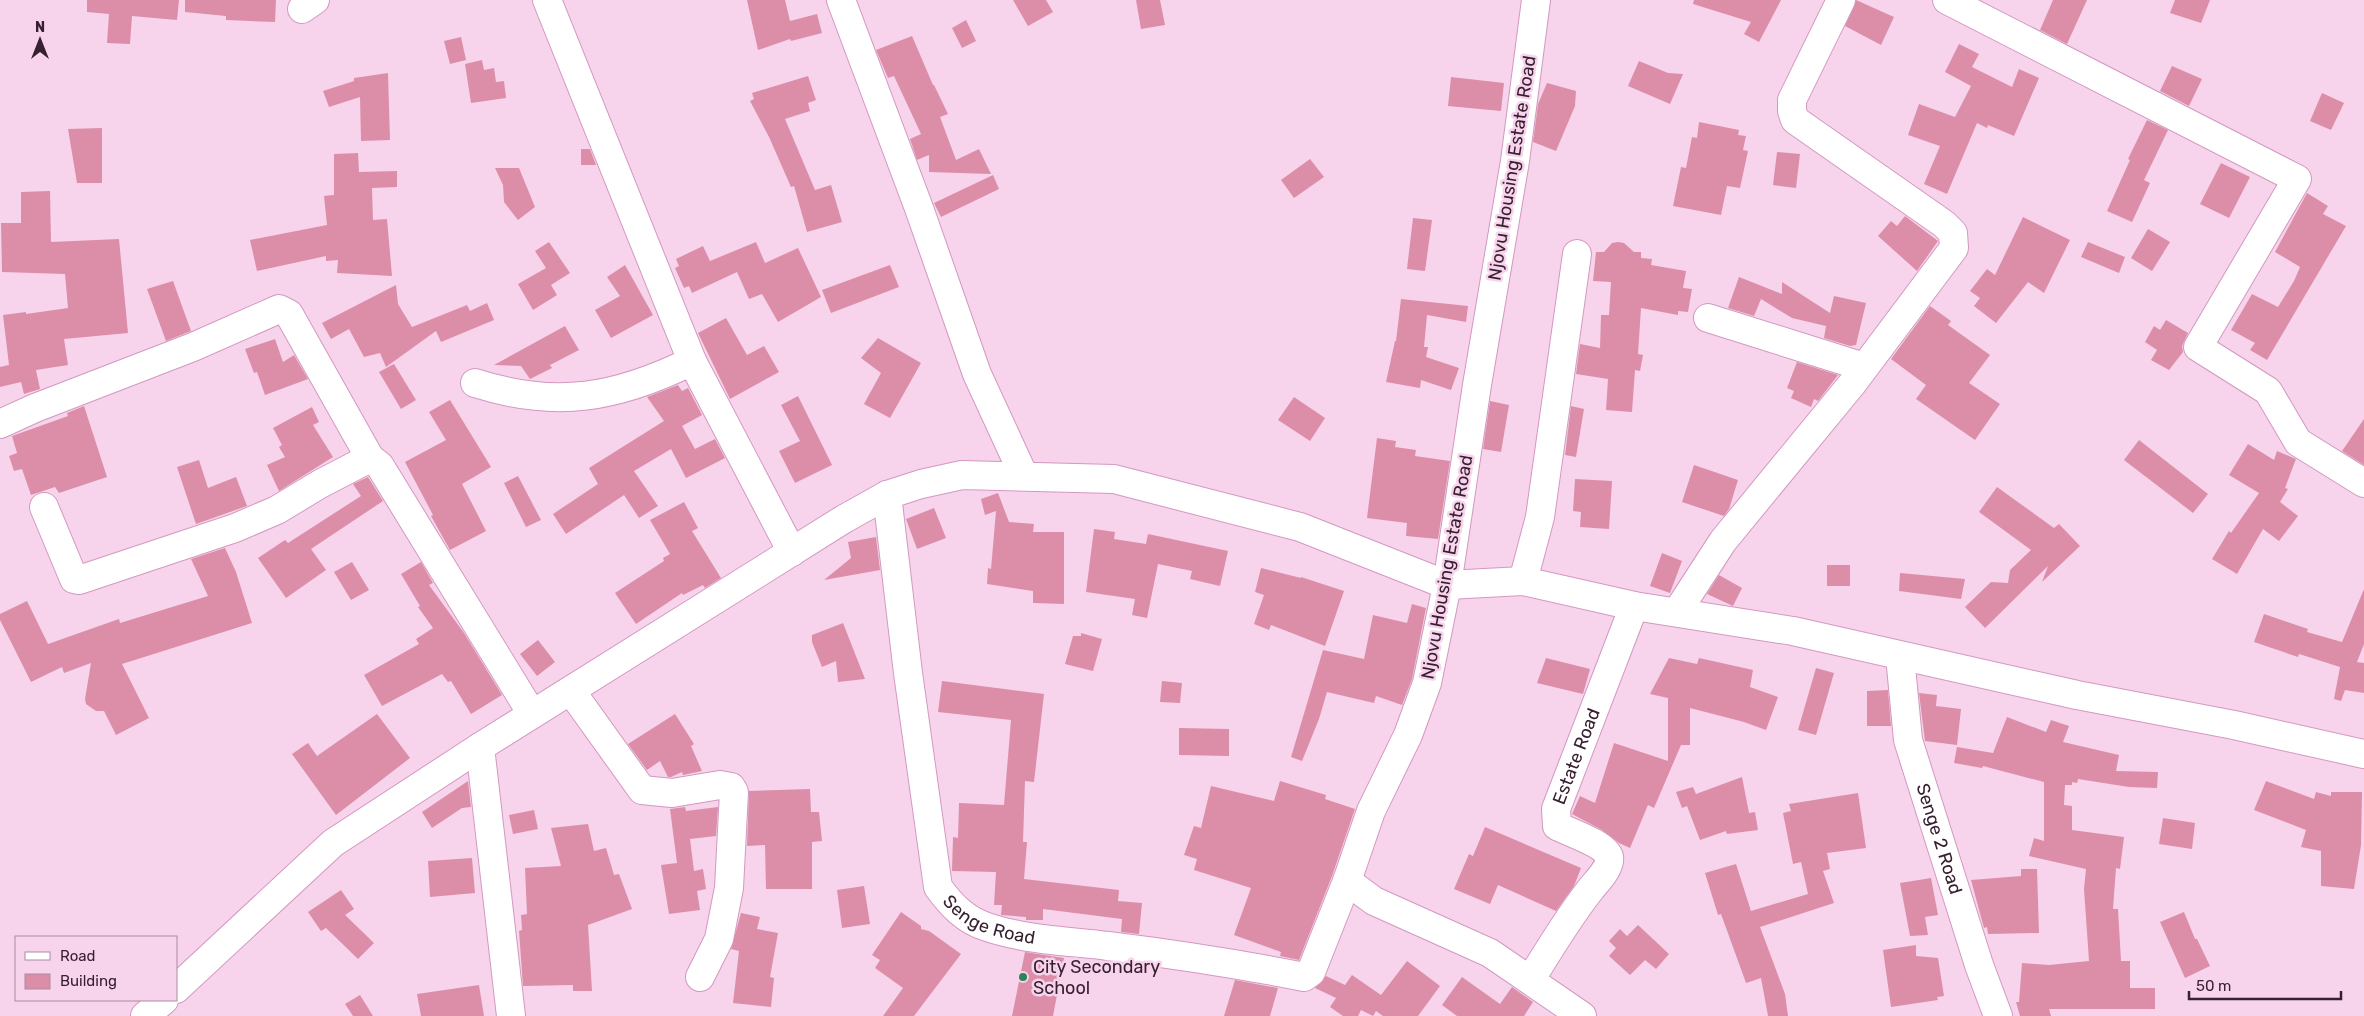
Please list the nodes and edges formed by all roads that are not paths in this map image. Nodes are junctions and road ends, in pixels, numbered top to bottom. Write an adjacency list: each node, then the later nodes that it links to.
1 (547, 0): 8 (street)
2 (841, 0): 13 (street)
3 (1536, 0): 19 (street, Njovu Housing Estate Road)
4 (1841, 0): 9 (street)
5 (1947, 0): 14 (street)
6 (1577, 254): 18 (street)
7 (1708, 318): 9 (street)
8 (692, 361): 10 (street); 17 (street)
9 (1864, 367): 21 (street)
10 (475, 383)
11 (0, 424): 12 (street)
12 (370, 458): 16 (street); 24 (street)
13 (1024, 476): 15 (street); 19 (street)
14 (2364, 483)
15 (887, 495): 17 (street); 27 (street, Senge Road)
16 (44, 507)
17 (792, 552): 23 (street)
18 (1523, 581): 19 (street); 20 (street)
19 (1447, 585): 27 (street, Njovu Housing Estate Road)
20 (1634, 606): 21 (street); 29 (street, Estate Road)
21 (1677, 612): 22 (street)
22 (1900, 656): 26 (street); 35 (street, Senge 2 Road)
23 (571, 690): 24 (street); 28 (street)
24 (532, 714): 25 (street)
25 (480, 747): 30 (street); 33 (street)
26 (2364, 754)
27 (1347, 882): 29 (street)
28 (700, 977)
29 (1531, 979): 34 (street)
30 (178, 988)
31 (163, 1001): 32 (street)
32 (145, 1016)
33 (511, 1016)
34 (1582, 1016)
35 (1998, 1016)

